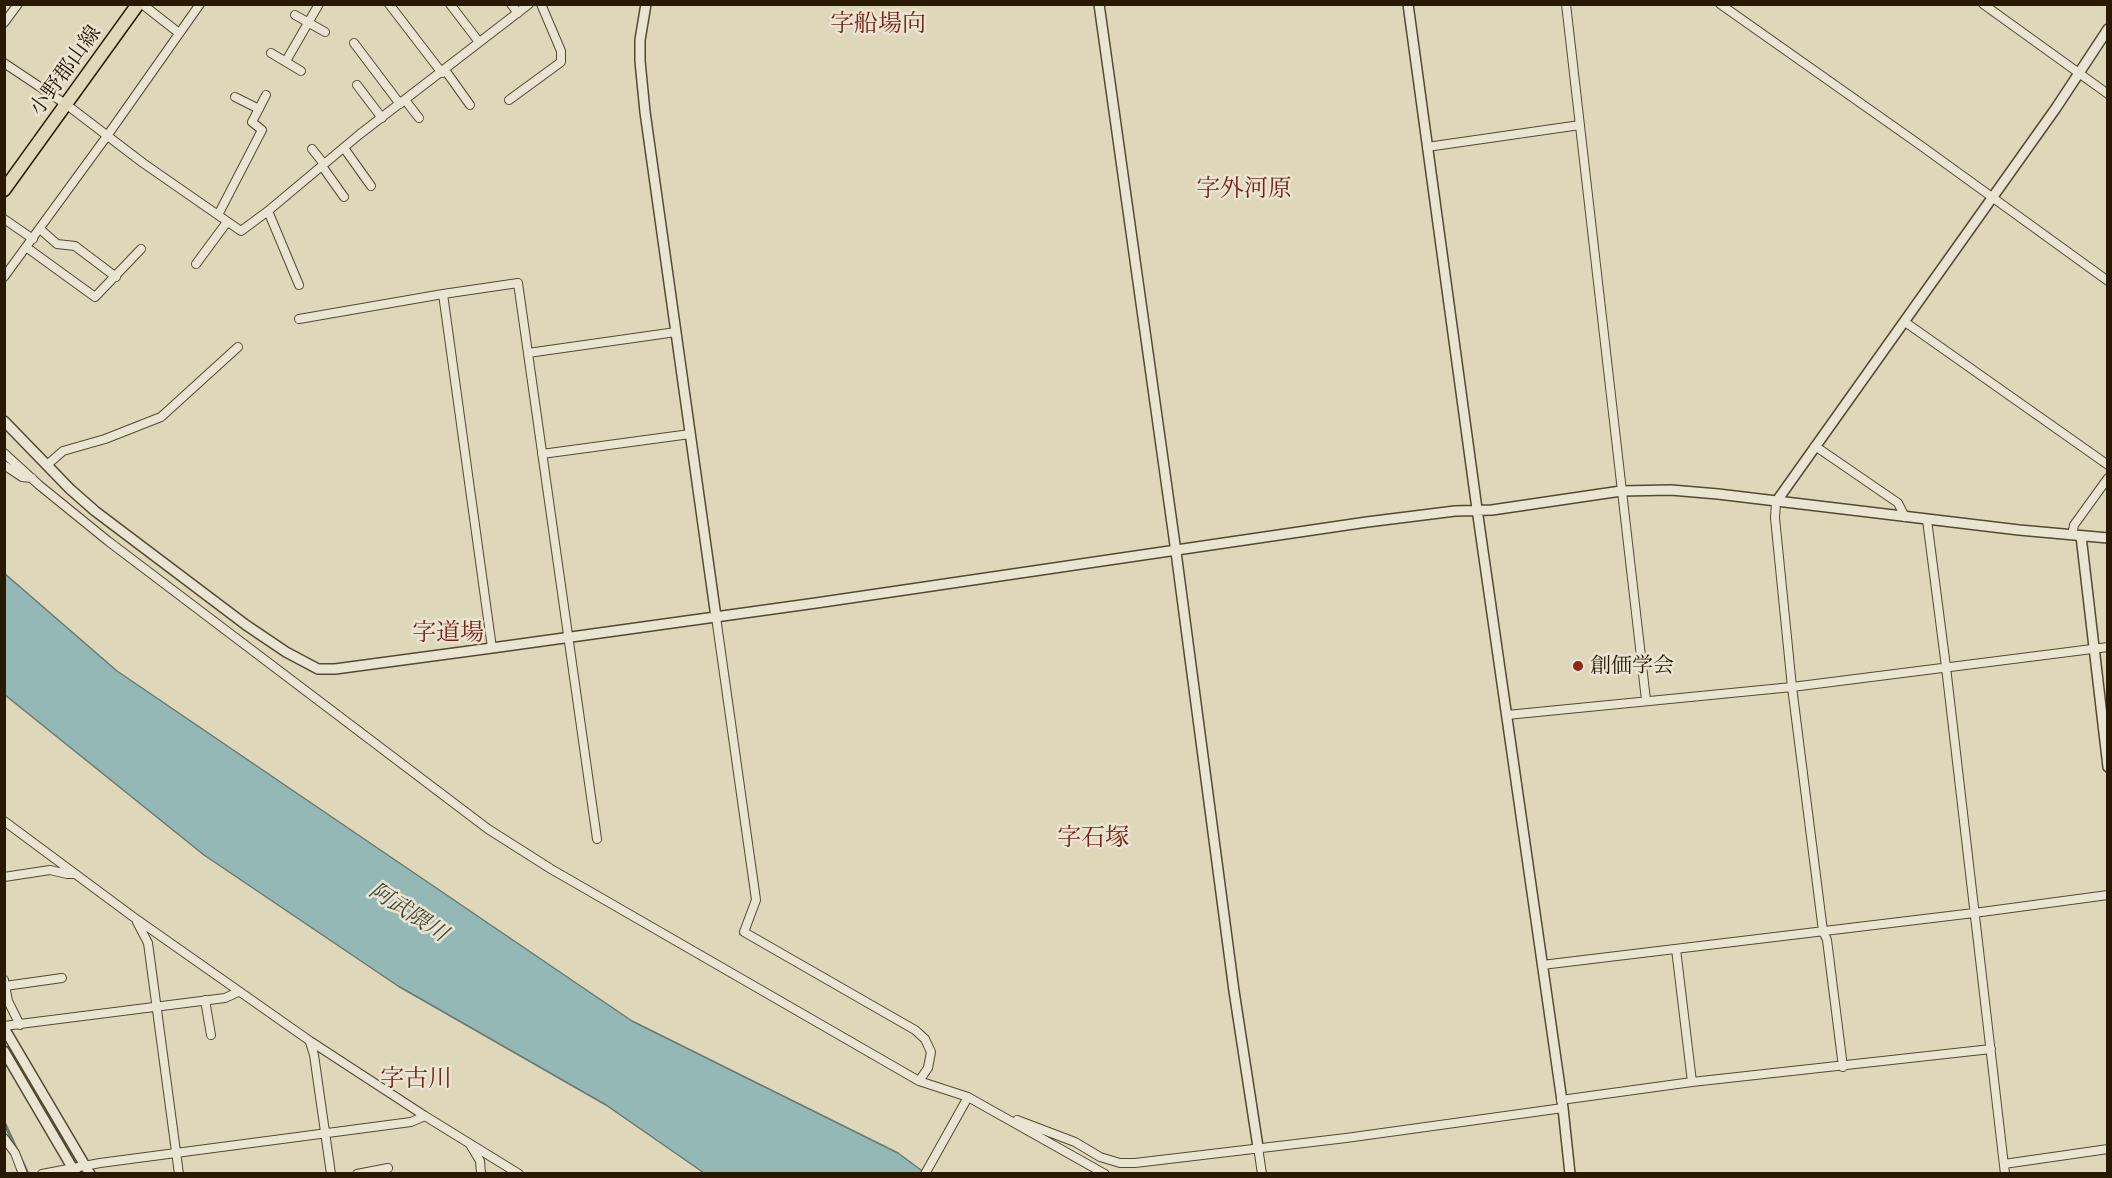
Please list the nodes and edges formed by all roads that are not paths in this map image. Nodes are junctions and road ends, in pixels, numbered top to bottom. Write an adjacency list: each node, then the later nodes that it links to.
1 (18, 4): 18 (street)
2 (140, 4): 22 (street); 37 (main road, 小野郡山線)
3 (200, 4): 22 (street)
4 (319, 4): 19 (street)
5 (389, 4): 29 (street)
6 (450, 4): 23 (street)
7 (511, 4): 16 (street)
8 (529, 4): 16 (street)
9 (541, 4): 35 (street)
10 (646, 4): 68 (street)
11 (1099, 4): 88 (street)
12 (1408, 4): 44 (street)
13 (1566, 4): 42 (street)
14 (1720, 4): 51 (street)
15 (1983, 4): 30 (street)
16 (518, 13): 23 (street)
17 (295, 15): 19 (street)
18 (4, 23)
19 (308, 23): 21 (street); 26 (street)
20 (2108, 29): 30 (street)
21 (325, 32)
22 (179, 33): 43 (street)
23 (479, 42): 29 (street)
24 (354, 43): 36 (street)
25 (271, 53): 26 (street)
26 (286, 61): 28 (street)
27 (4, 63): 37 (street)
28 (301, 71)
29 (443, 71): 36 (street); 38 (street)
30 (2079, 73): 32 (street); 51 (street)
31 (357, 85): 40 (street)
32 (2108, 93)
33 (266, 95): 39 (street)
34 (235, 97): 39 (street)
35 (509, 100)
36 (403, 102): 40 (street); 41 (street)
37 (67, 105): 43 (street); 49 (main road, 小野郡山線)
38 (470, 105)
39 (259, 109): 53 (street)
40 (382, 118): 46 (street)
41 (419, 118)
42 (1580, 125): 44 (street); 81 (street)
43 (107, 136): 53 (street); 56 (street)
44 (1427, 147): 83 (street)
45 (312, 148): 47 (street)
46 (344, 148): 47 (street); 48 (street)
47 (323, 165): 50 (street); 52 (street)
48 (371, 186)
49 (4, 190)
50 (344, 198)
51 (1992, 198): 63 (street); 67 (street)
52 (268, 211): 55 (street); 64 (street)
53 (218, 215): 55 (street)
54 (4, 219): 57 (street)
55 (227, 222): 60 (street)
56 (40, 228): 57 (street); 62 (street)
57 (33, 239): 58 (street)
58 (26, 247): 61 (street); 62 (street)
59 (141, 249): 62 (street)
60 (196, 264)
61 (4, 277)
62 (116, 277)
63 (2108, 280)
64 (299, 285)
65 (443, 294): 66 (street); 70 (street); 92 (street)
66 (299, 319)
67 (1905, 322): 73 (street); 78 (street)
68 (676, 332): 70 (street); 72 (street)
69 (238, 347): 77 (street)
70 (528, 353): 75 (street)
71 (4, 421): 77 (street)
72 (690, 434): 75 (street); 89 (street)
73 (1815, 446): 82 (street); 84 (street)
74 (4, 453): 79 (street)
75 (542, 454): 90 (street)
76 (4, 465): 79 (street)
77 (47, 465): 92 (street)
78 (2108, 465)
79 (32, 478): 121 (street)
80 (2108, 478): 86 (street)
81 (1622, 491): 82 (street); 83 (street); 96 (street)
82 (1776, 502): 84 (street); 95 (street)
83 (1477, 509): 88 (street); 97 (street)
84 (1905, 517): 85 (street)
85 (1927, 520): 86 (street); 94 (street)
86 (2077, 536): 87 (street); 93 (street)
87 (2108, 538)
88 (1176, 552): 89 (street); 130 (street)
89 (716, 617): 90 (street); 121 (street)
90 (568, 637): 92 (street); 100 (street)
91 (2108, 647): 93 (street)
92 (492, 648)
93 (2093, 649): 94 (street); 98 (street)
94 (1946, 667): 95 (street); 104 (street)
95 (1792, 687): 96 (street); 106 (street)
96 (1646, 700): 97 (street)
97 (1507, 715): 108 (street)
98 (2108, 767)
99 (4, 821): 101 (street)
100 (597, 839)
101 (75, 874): 102 (street); 105 (street)
102 (4, 877)
103 (2108, 895): 104 (street)
104 (1974, 913): 106 (street); 118 (street)
105 (132, 916): 111 (street); 113 (street)
106 (1822, 931): 107 (street); 120 (street)
107 (1676, 949): 108 (street); 122 (street)
108 (1542, 964): 124 (street)
109 (62, 978): 110 (street)
110 (5, 983): 114 (street)
111 (238, 992): 112 (street); 117 (street)
112 (205, 1000): 113 (street); 116 (street)
113 (158, 1006): 114 (street); 132 (street)
114 (20, 1025): 115 (street)
115 (4, 1027): 135 (street)
116 (211, 1035)
117 (310, 1041): 125 (street); 127 (street)
118 (1991, 1049): 120 (street); 133 (street)
119 (4, 1051): 136 (street)
120 (1843, 1067): 122 (street)
121 (919, 1081): 123 (street)
122 (1692, 1082): 124 (street)
123 (968, 1097): 126 (street); 144 (street)
124 (1562, 1104): 130 (street); 147 (street)
125 (425, 1116): 127 (street); 129 (street)
126 (1010, 1119): 130 (street); 145 (street)
127 (325, 1133): 132 (street); 140 (street)
128 (6, 1143): 137 (street)
129 (471, 1144): 142 (street); 143 (street)
130 (1258, 1147): 146 (street)
131 (2108, 1149): 133 (street)
132 (177, 1154): 135 (street); 139 (street)
133 (2004, 1164): 148 (street)
134 (388, 1168): 141 (street)
135 (88, 1170): 136 (street)
136 (74, 1171): 138 (street)
137 (23, 1173)
138 (42, 1173)
139 (179, 1173)
140 (331, 1173)
141 (357, 1173)
142 (481, 1173)
143 (519, 1173)
144 (925, 1173)
145 (1105, 1173)
146 (1262, 1173)
147 (1570, 1173)
148 (2006, 1173)

